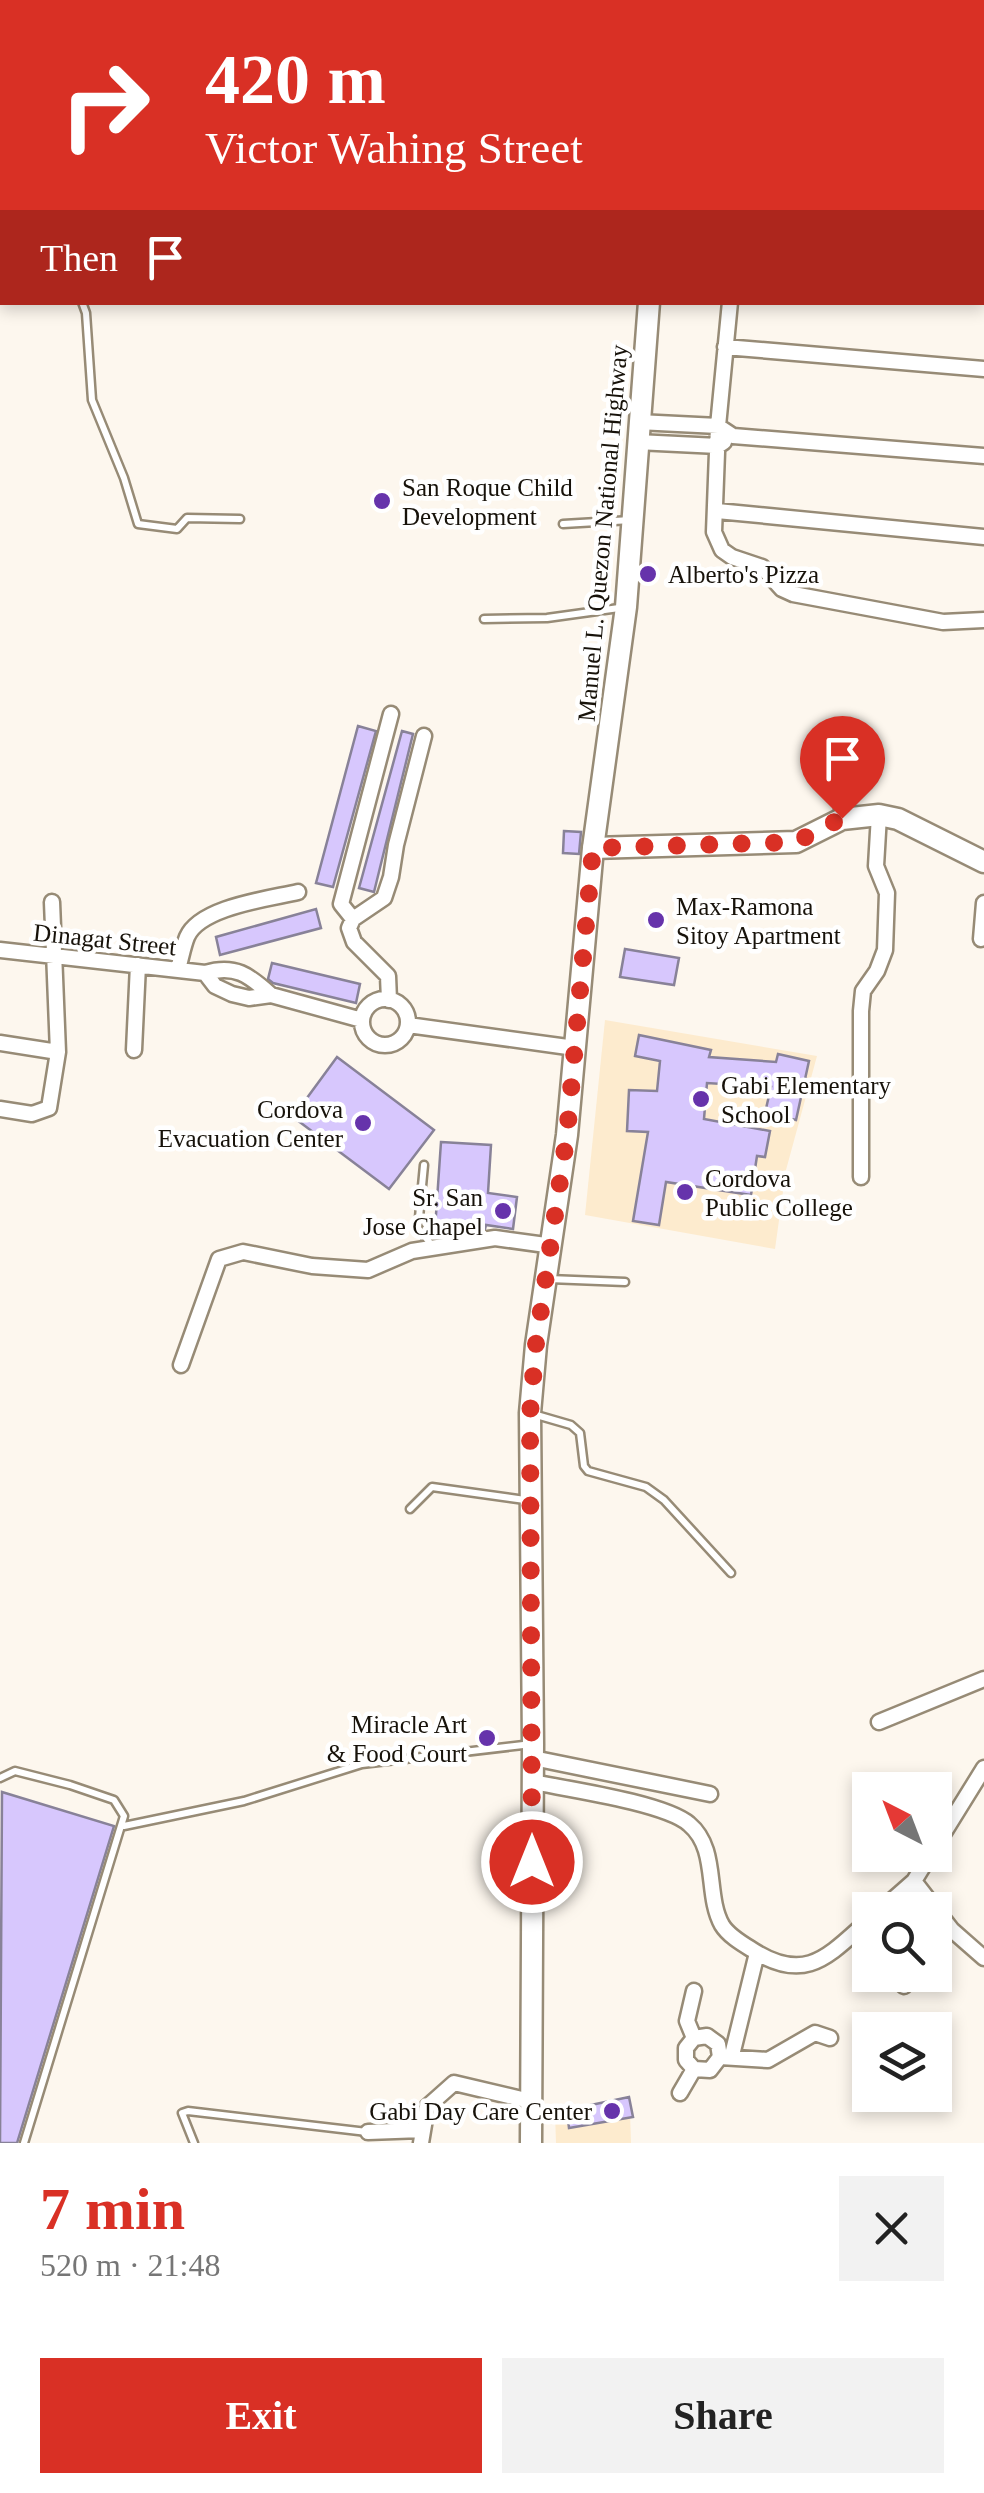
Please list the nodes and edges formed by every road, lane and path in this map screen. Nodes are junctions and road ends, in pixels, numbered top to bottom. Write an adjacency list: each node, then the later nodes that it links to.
1 (83, 305): 12 (lane)
2 (648, 305): 7 (main road, Manuel L. Quezon National Highway)
3 (730, 305): 4 (street)
4 (725, 347): 5 (street); 6 (street)
5 (984, 370)
6 (718, 426): 7 (street); 8 (street); 9 (street)
7 (638, 432): 9 (street); 13 (main road, Manuel L. Quezon National Highway)
8 (733, 436): 9 (street); 10 (street)
9 (718, 446): 11 (street)
10 (984, 456)
11 (717, 510): 15 (street); 18 (street)
12 (240, 519)
13 (632, 520): 14 (lane); 16 (main road, Manuel L. Quezon National Highway)
14 (563, 524)
15 (984, 537)
16 (626, 607): 17 (lane); 24 (main road, Manuel L. Quezon National Highway)
17 (484, 619)
18 (984, 620)
19 (391, 714): 29 (street)
20 (424, 736): 29 (street)
21 (842, 754): 23 (street)
22 (879, 815): 23 (main road); 25 (main road); 46 (street)
23 (842, 818): 24 (main road)
24 (593, 848): 41 (main road, Manuel L. Quezon National Highway)
25 (984, 862)
26 (298, 892): 34 (street)
27 (52, 902): 32 (street)
28 (984, 903): 30 (street)
29 (353, 920): 37 (street)
30 (981, 938)
31 (0, 950): 32 (street, Dinagat Street)
32 (57, 958): 33 (street, Dinagat Street); 43 (street)
33 (138, 965): 34 (street, Dinagat Street); 42 (street)
34 (178, 969): 35 (street, Dinagat Street)
35 (205, 973): 36 (street, Dinagat Street); 36 (street, Dinagat Street)
36 (271, 995): 38 (street, Dinagat Street)
37 (389, 1000): 38 (street); 39 (street)
38 (362, 1020): 39 (street)
39 (408, 1024): 41 (street)
40 (0, 1043): 43 (street)
41 (575, 1048): 47 (main road, Manuel L. Quezon National Highway)
42 (134, 1050)
43 (58, 1052): 44 (street)
44 (0, 1109)
45 (424, 1165): 48 (lane)
46 (861, 1177)
47 (553, 1246): 48 (street); 49 (main road, Manuel L. Quezon National Highway)
48 (435, 1249): 51 (street)
49 (548, 1278): 50 (lane); 52 (main road, Manuel L. Quezon National Highway)
50 (624, 1282)
51 (181, 1364)
52 (530, 1414): 53 (main road, Manuel L. Quezon National Highway); 55 (lane)
53 (531, 1501): 54 (lane); 58 (main road, Manuel L. Quezon National Highway)
54 (410, 1509)
55 (732, 1573)
56 (984, 1678): 57 (street)
57 (879, 1722)
58 (533, 1751): 61 (main road, Manuel L. Quezon National Highway); 62 (street); 64 (lane)
59 (984, 1768): 63 (street)
60 (0, 1778): 64 (lane)
61 (532, 1782): 69 (street); 77 (main road, Manuel L. Quezon National Highway)
62 (710, 1794)
63 (952, 1820)
64 (123, 1826): 80 (lane)
65 (920, 1872): 66 (street)
66 (914, 1881): 67 (street); 70 (street)
67 (901, 1892)
68 (852, 1934): 69 (street)
69 (757, 1953): 74 (street)
70 (984, 1958)
71 (694, 1991): 72 (street)
72 (694, 2038): 74 (street); 75 (street)
73 (830, 2038): 74 (street)
74 (726, 2056): 75 (street)
75 (694, 2069): 76 (street)
76 (680, 2093)
77 (530, 2101): 79 (street); 82 (main road, Manuel L. Quezon National Highway)
78 (368, 2132): 79 (street); 81 (lane)
79 (421, 2137)
80 (24, 2143)
81 (194, 2143)
82 (531, 2143)

